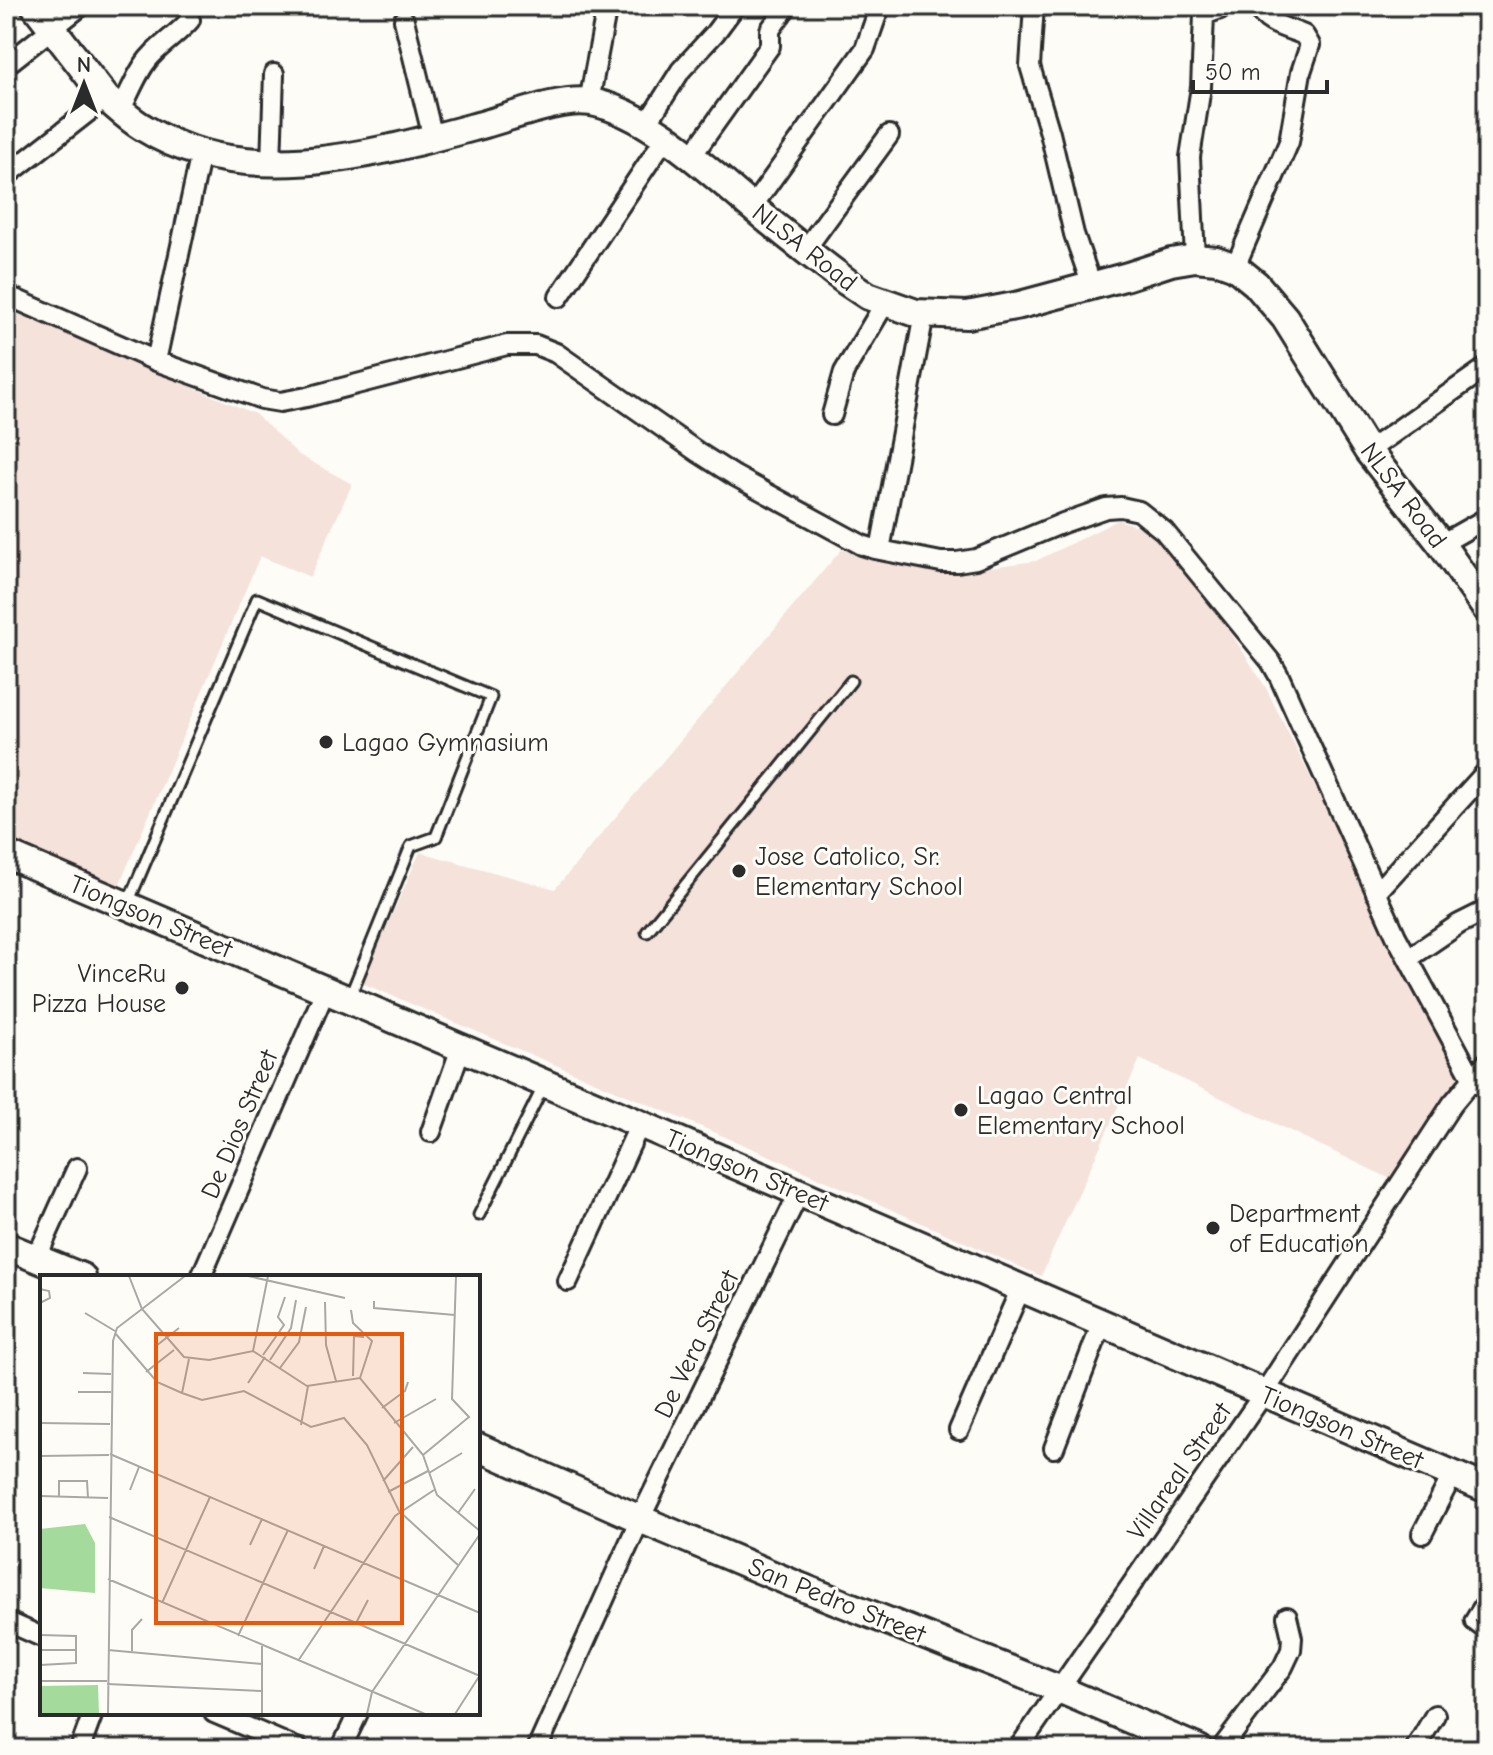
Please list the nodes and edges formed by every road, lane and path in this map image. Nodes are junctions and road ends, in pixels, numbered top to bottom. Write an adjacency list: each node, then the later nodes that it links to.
1 (35, 6): 13 (street, NLSA Road)
2 (81, 6): 13 (street)
3 (607, 6): 16 (street)
4 (735, 6): 18 (street)
5 (787, 6): 22 (street)
6 (880, 6): 25 (street)
7 (1034, 6): 29 (street)
8 (1228, 6): 27 (street)
9 (1236, 6): 10 (street)
10 (1259, 11): 28 (street)
11 (190, 20): 17 (street)
12 (404, 20): 20 (street)
13 (53, 29): 14 (street); 17 (street, NLSA Road)
14 (6, 65)
15 (274, 74): 23 (street)
16 (589, 102): 18 (street, NLSA Road); 20 (street, NLSA Road)
17 (113, 104): 21 (street, NLSA Road); 24 (street)
18 (656, 132): 22 (street, NLSA Road); 31 (street)
19 (889, 135): 26 (street)
20 (433, 138): 23 (street, NLSA Road)
21 (201, 153): 23 (street, NLSA Road); 34 (street)
22 (691, 157): 25 (street, NLSA Road)
23 (271, 163)
24 (6, 176)
25 (752, 207): 26 (street, NLSA Road)
26 (805, 250): 32 (street, NLSA Road)
27 (1195, 258): 28 (street, NLSA Road); 29 (street, NLSA Road)
28 (1235, 267): 37 (street, NLSA Road)
29 (1092, 286): 33 (street, NLSA Road)
30 (6, 295): 34 (street)
31 (559, 297)
32 (885, 303): 33 (street, NLSA Road); 36 (street)
33 (924, 314): 40 (street)
34 (156, 361): 40 (street)
35 (1487, 367): 37 (street)
36 (832, 415)
37 (1368, 451): 39 (street, NLSA Road)
38 (1487, 518): 39 (street)
39 (1441, 544): 41 (street, NLSA Road)
40 (880, 550): 45 (street)
41 (1487, 610)
42 (851, 681): 48 (lane)
43 (1487, 771): 45 (street)
44 (6, 854): 46 (street, Tiongson Street)
45 (1376, 893): 49 (street)
46 (127, 906): 50 (street, Tiongson Street); 50 (lane)
47 (1487, 910): 49 (street)
48 (647, 932)
49 (1409, 958): 54 (street)
50 (337, 996): 51 (street, Tiongson Street); 63 (street, De Dios Street)
51 (461, 1048): 53 (street, Tiongson Street); 56 (street)
52 (1487, 1062): 54 (street, Villareal Street)
53 (544, 1084): 55 (street, Tiongson Street); 59 (lane)
54 (1480, 1085): 67 (street, Villareal Street)
55 (640, 1124): 58 (street, Tiongson Street); 64 (street)
56 (431, 1132)
57 (77, 1168): 61 (street)
58 (799, 1193): 65 (street, Tiongson Street); 73 (street, De Vera Street)
59 (479, 1215)
60 (6, 1246): 61 (street)
61 (36, 1259): 62 (street)
62 (77, 1275)
63 (202, 1275)
64 (568, 1281)
65 (1021, 1288): 66 (street, Tiongson Street); 68 (street)
66 (1102, 1323): 67 (street, Tiongson Street); 70 (street)
67 (1264, 1393): 71 (street, Tiongson Street); 80 (street, Villareal Street)
68 (959, 1430)
69 (480, 1448): 73 (street, San Pedro Street)
70 (1054, 1448)
71 (1453, 1474): 72 (street, Tiongson Street); 74 (street)
72 (1487, 1489)
73 (640, 1519): 80 (street, San Pedro Street); 88 (street, De Vera Street)
74 (1422, 1534)
75 (1487, 1592): 79 (lane)
76 (1287, 1617): 91 (street)
77 (6, 1621): 78 (street)
78 (40, 1631)
79 (1487, 1636)
80 (1059, 1689): 89 (street, Villareal Street); 90 (street, San Pedro Street)
81 (92, 1715): 85 (street)
82 (219, 1715): 86 (street)
83 (357, 1715): 87 (street)
84 (1435, 1715): 92 (street)
85 (82, 1743)
86 (299, 1749)
87 (341, 1749)
88 (537, 1749)
89 (1018, 1749)
90 (1199, 1749)
91 (1221, 1749)
92 (1415, 1749)

